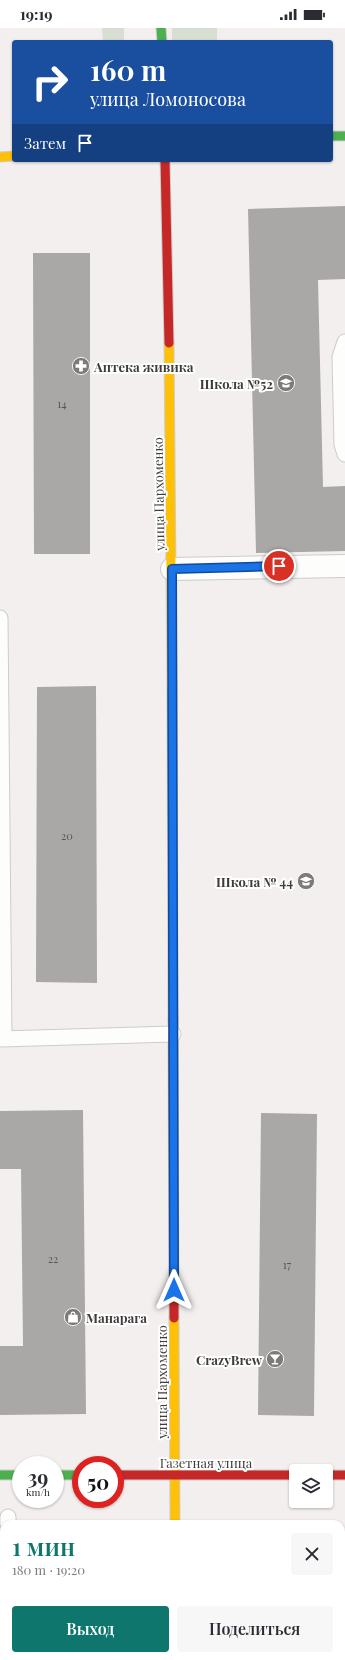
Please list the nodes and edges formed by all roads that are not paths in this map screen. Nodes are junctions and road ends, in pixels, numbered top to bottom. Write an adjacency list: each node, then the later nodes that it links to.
1 (162, 28): 2 (main road)
2 (162, 40)
3 (333, 136): 4 (main road)
4 (345, 136)
5 (12, 156): 6 (main road)
6 (0, 157)
7 (165, 162): 11 (main road, улица Пархоменко)
8 (345, 342): 9 (lane)
9 (345, 454)
10 (345, 566): 11 (street)
11 (172, 569): 13 (main road, улица Пархоменко)
12 (0, 618): 14 (lane)
13 (173, 1034): 14 (lane); 18 (main road, улица Пархоменко)
14 (2, 1039)
15 (0, 1475): 16 (main road)
16 (12, 1475)
17 (124, 1475): 18 (main road, Газетная улица)
18 (175, 1475): 19 (main road, Газетная улица); 22 (main road, улица Пархоменко)
19 (289, 1475)
20 (333, 1475): 21 (main road)
21 (345, 1475)
22 (175, 1520)

